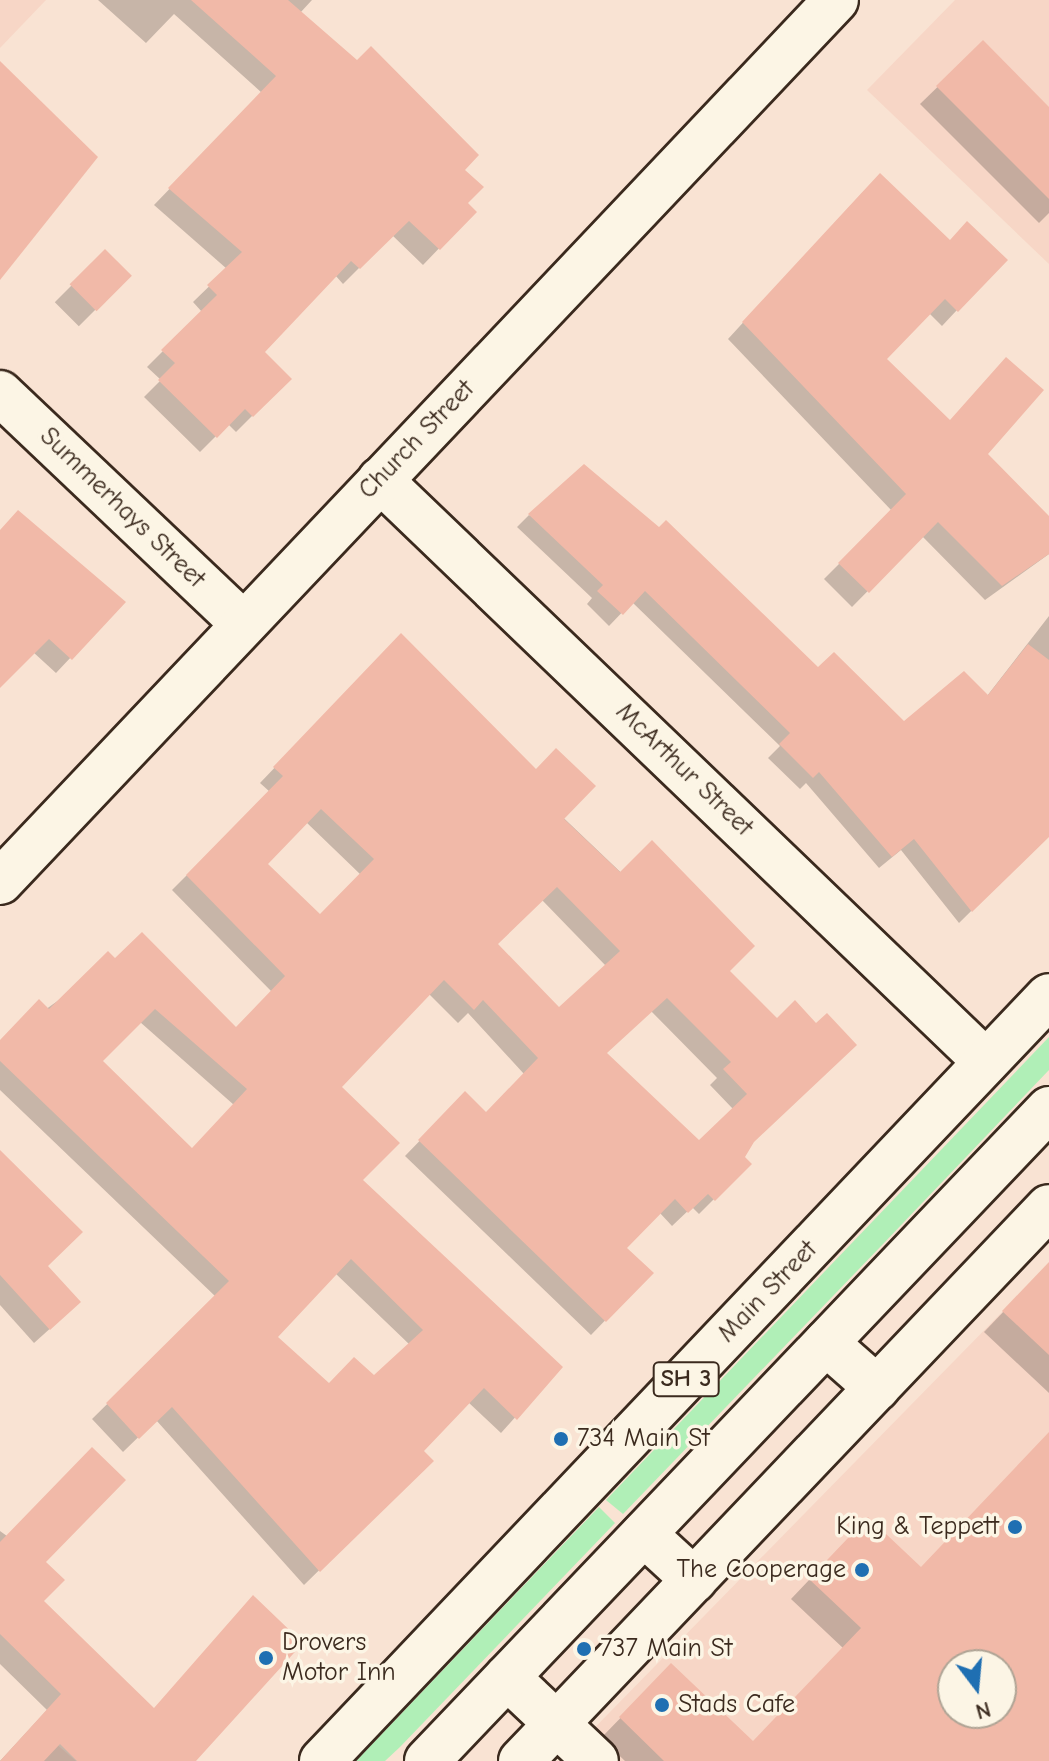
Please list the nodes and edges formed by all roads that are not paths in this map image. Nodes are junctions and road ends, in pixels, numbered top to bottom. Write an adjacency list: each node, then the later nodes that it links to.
1 (836, 0): 3 (main road, Church Street)
2 (0, 393): 4 (main road, Summerhays Street)
3 (380, 480): 4 (main road, Church Street); 7 (main road, McArthur Street)
4 (243, 624): 5 (main road, Church Street)
5 (0, 882)
6 (1049, 996): 7 (main road, Main Street / SH 3)
7 (986, 1062): 16 (main road, Main Street / SH 3)
8 (1049, 1109): 10 (main road, SH 3)
9 (1049, 1207): 11 (main road)
10 (826, 1343): 11 (main road); 12 (main road, SH 3)
11 (877, 1388): 13 (main road)
12 (644, 1534): 13 (main road); 14 (main road, SH 3)
13 (694, 1580): 15 (main road)
14 (507, 1677): 15 (main road); 17 (main road, SH 3)
15 (557, 1725): 18 (main road); 19 (main road)
16 (322, 1761)
17 (427, 1761)
18 (521, 1761)
19 (596, 1761)

